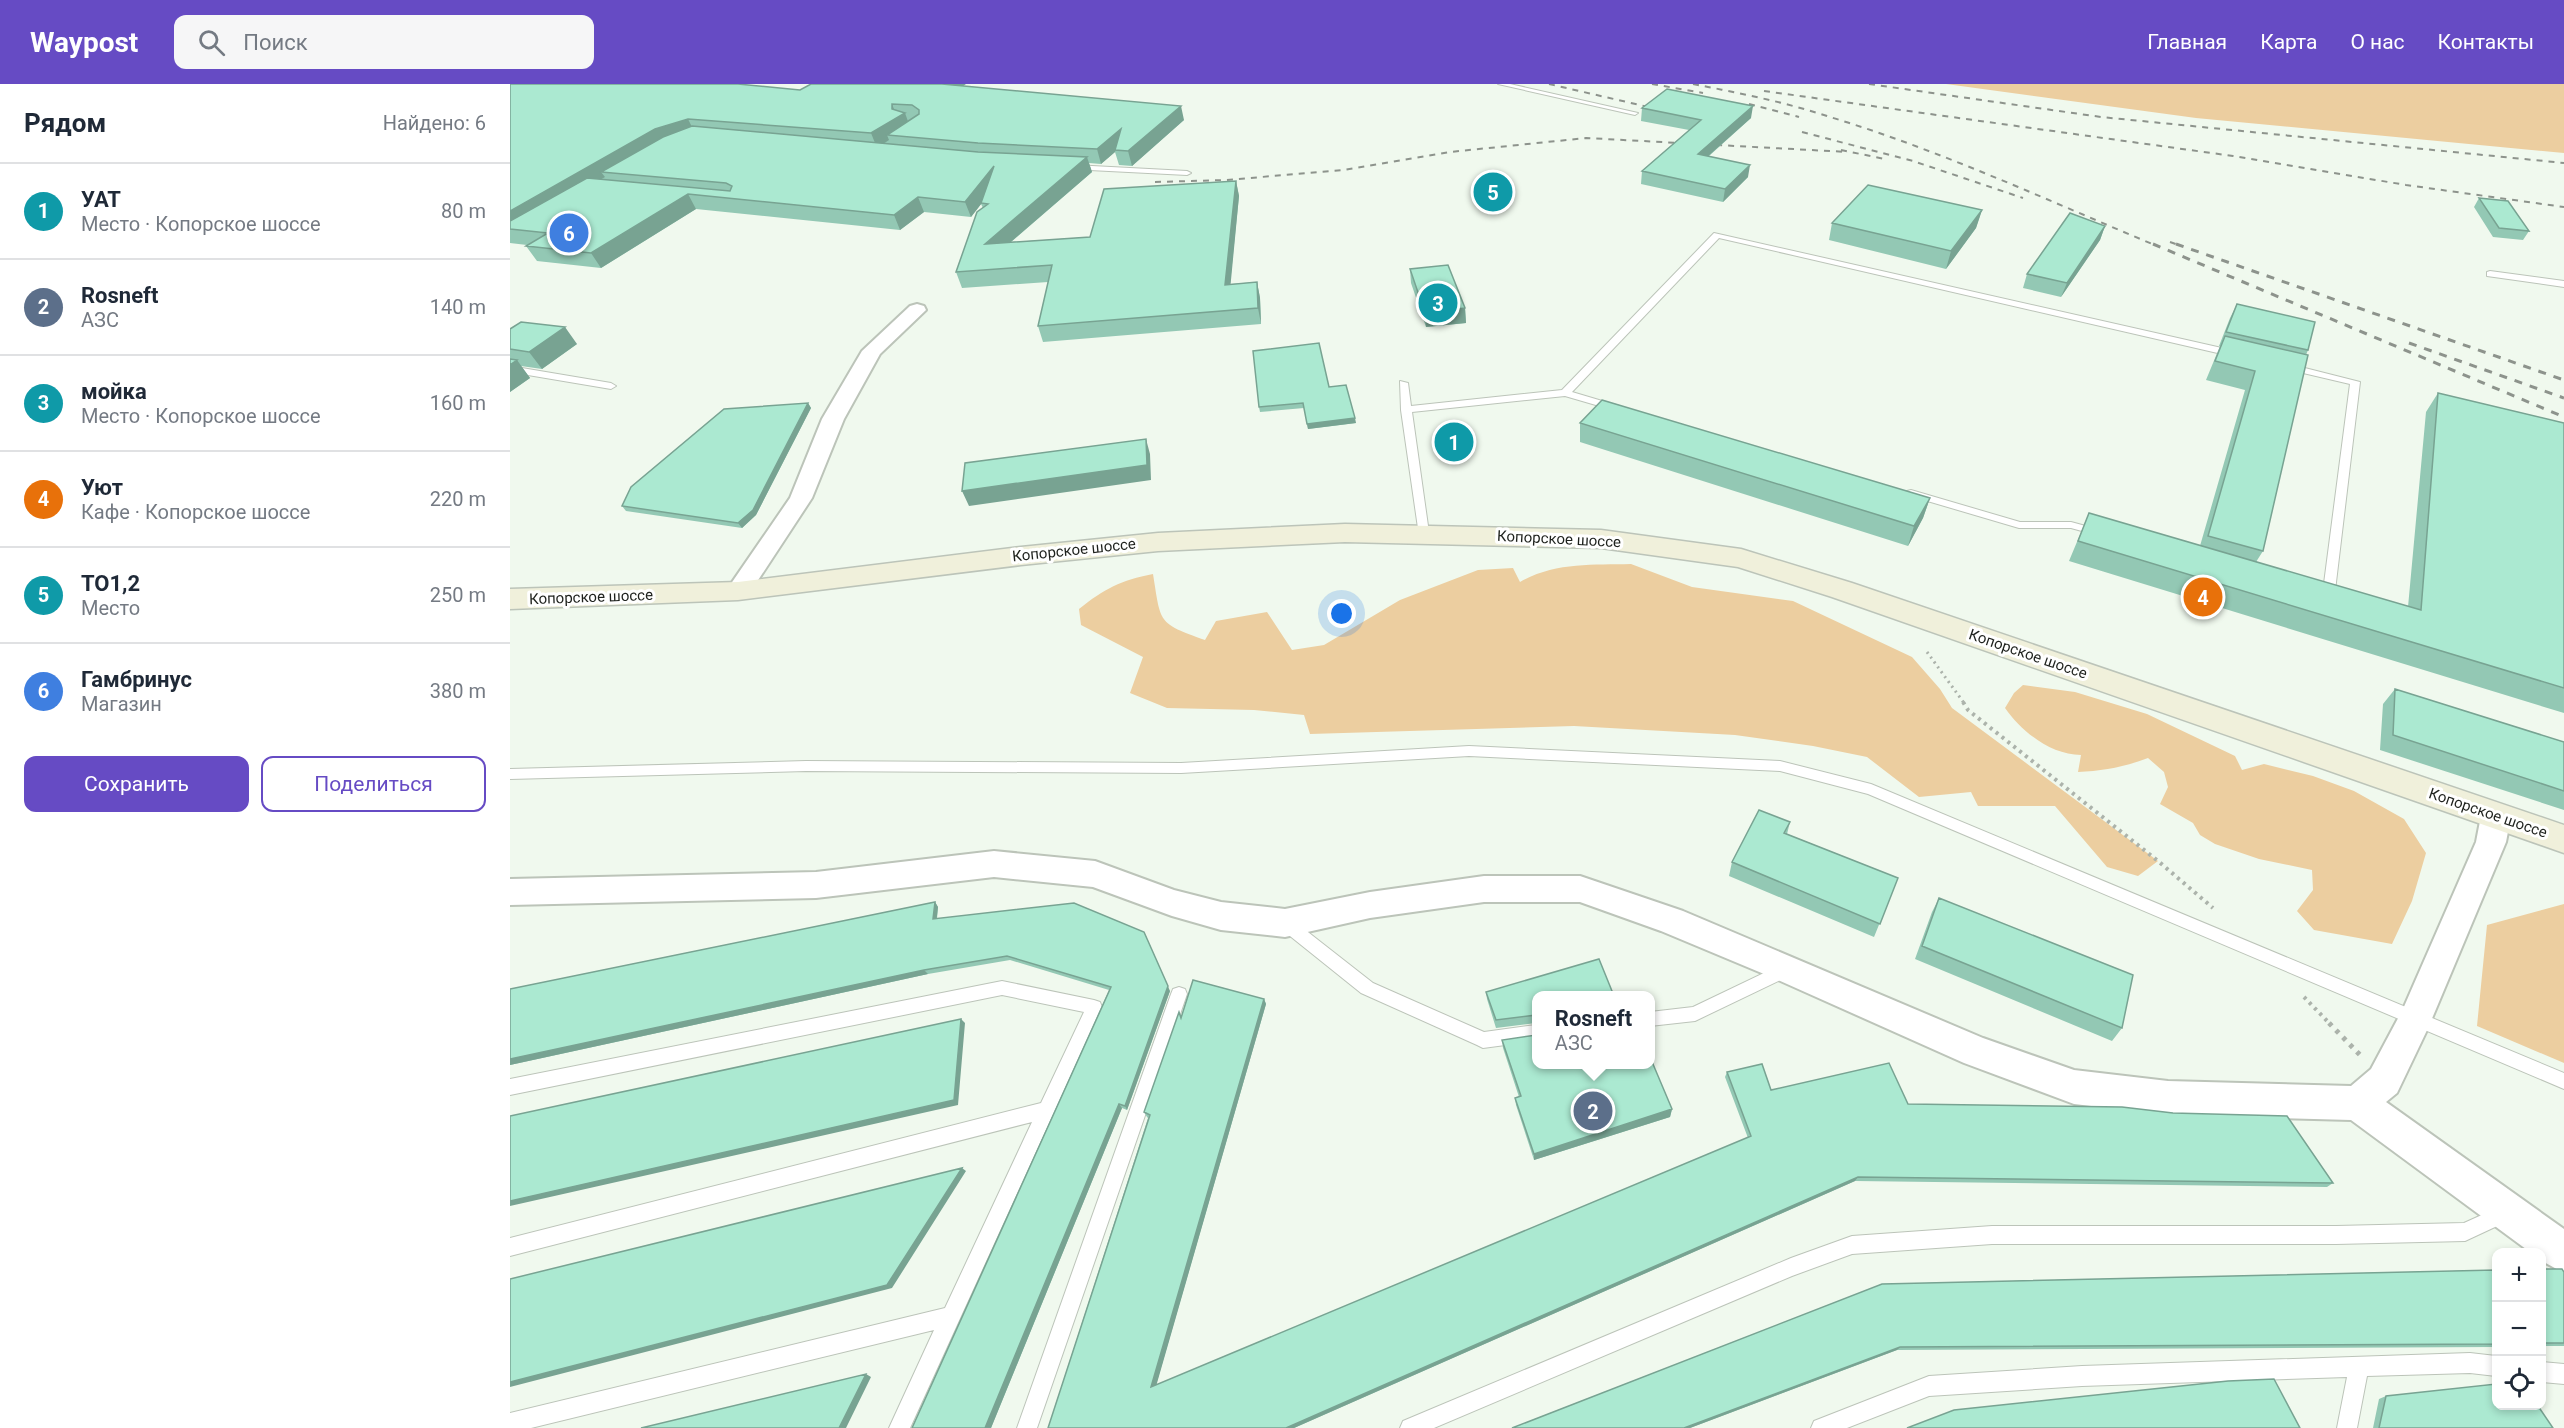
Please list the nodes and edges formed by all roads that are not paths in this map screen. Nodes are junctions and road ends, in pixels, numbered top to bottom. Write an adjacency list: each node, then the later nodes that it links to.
1 (1501, 84): 2 (lane)
2 (1635, 113)
3 (1062, 166): 4 (lane)
4 (1186, 173)
5 (2490, 274): 6 (lane)
6 (2564, 284)
7 (917, 310): 19 (street)
8 (2250, 358): 13 (lane)
9 (2273, 363): 20 (lane)
10 (510, 369): 12 (lane)
11 (1403, 383): 14 (lane)
12 (611, 386)
13 (1565, 393): 14 (lane); 15 (lane)
14 (1406, 410): 17 (lane)
15 (1633, 412)
16 (1894, 488): 18 (lane)
17 (1423, 533): 19 (main road, Копорское шоссе); 23 (main road, Копорское шоссе)
18 (2116, 538)
19 (738, 591): 21 (main road, Копорское шоссе)
20 (2318, 596)
21 (510, 599)
22 (510, 774): 29 (lane)
23 (2496, 816): 24 (main road, Копорское шоссе); 29 (street)
24 (2564, 839)
25 (510, 892): 26 (street)
26 (1285, 923): 27 (street); 31 (lane)
27 (1788, 969): 30 (lane); 34 (street)
28 (1179, 994): 46 (lane)
29 (2416, 1017): 32 (lane); 34 (street)
30 (1655, 1018)
31 (1532, 1034)
32 (2564, 1081)
33 (510, 1087): 35 (lane)
34 (2370, 1092): 36 (street)
35 (1046, 1110): 37 (lane); 39 (lane)
36 (2510, 1212): 38 (street); 47 (lane)
37 (510, 1247)
38 (2564, 1253)
39 (951, 1316): 44 (lane); 45 (lane)
40 (2492, 1366): 41 (lane)
41 (2359, 1367): 48 (lane); 49 (lane)
42 (2546, 1372): 43 (lane)
43 (2564, 1374)
44 (510, 1423)
45 (899, 1428)
46 (1027, 1428)
47 (1410, 1428)
48 (1821, 1428)
49 (2347, 1428)

